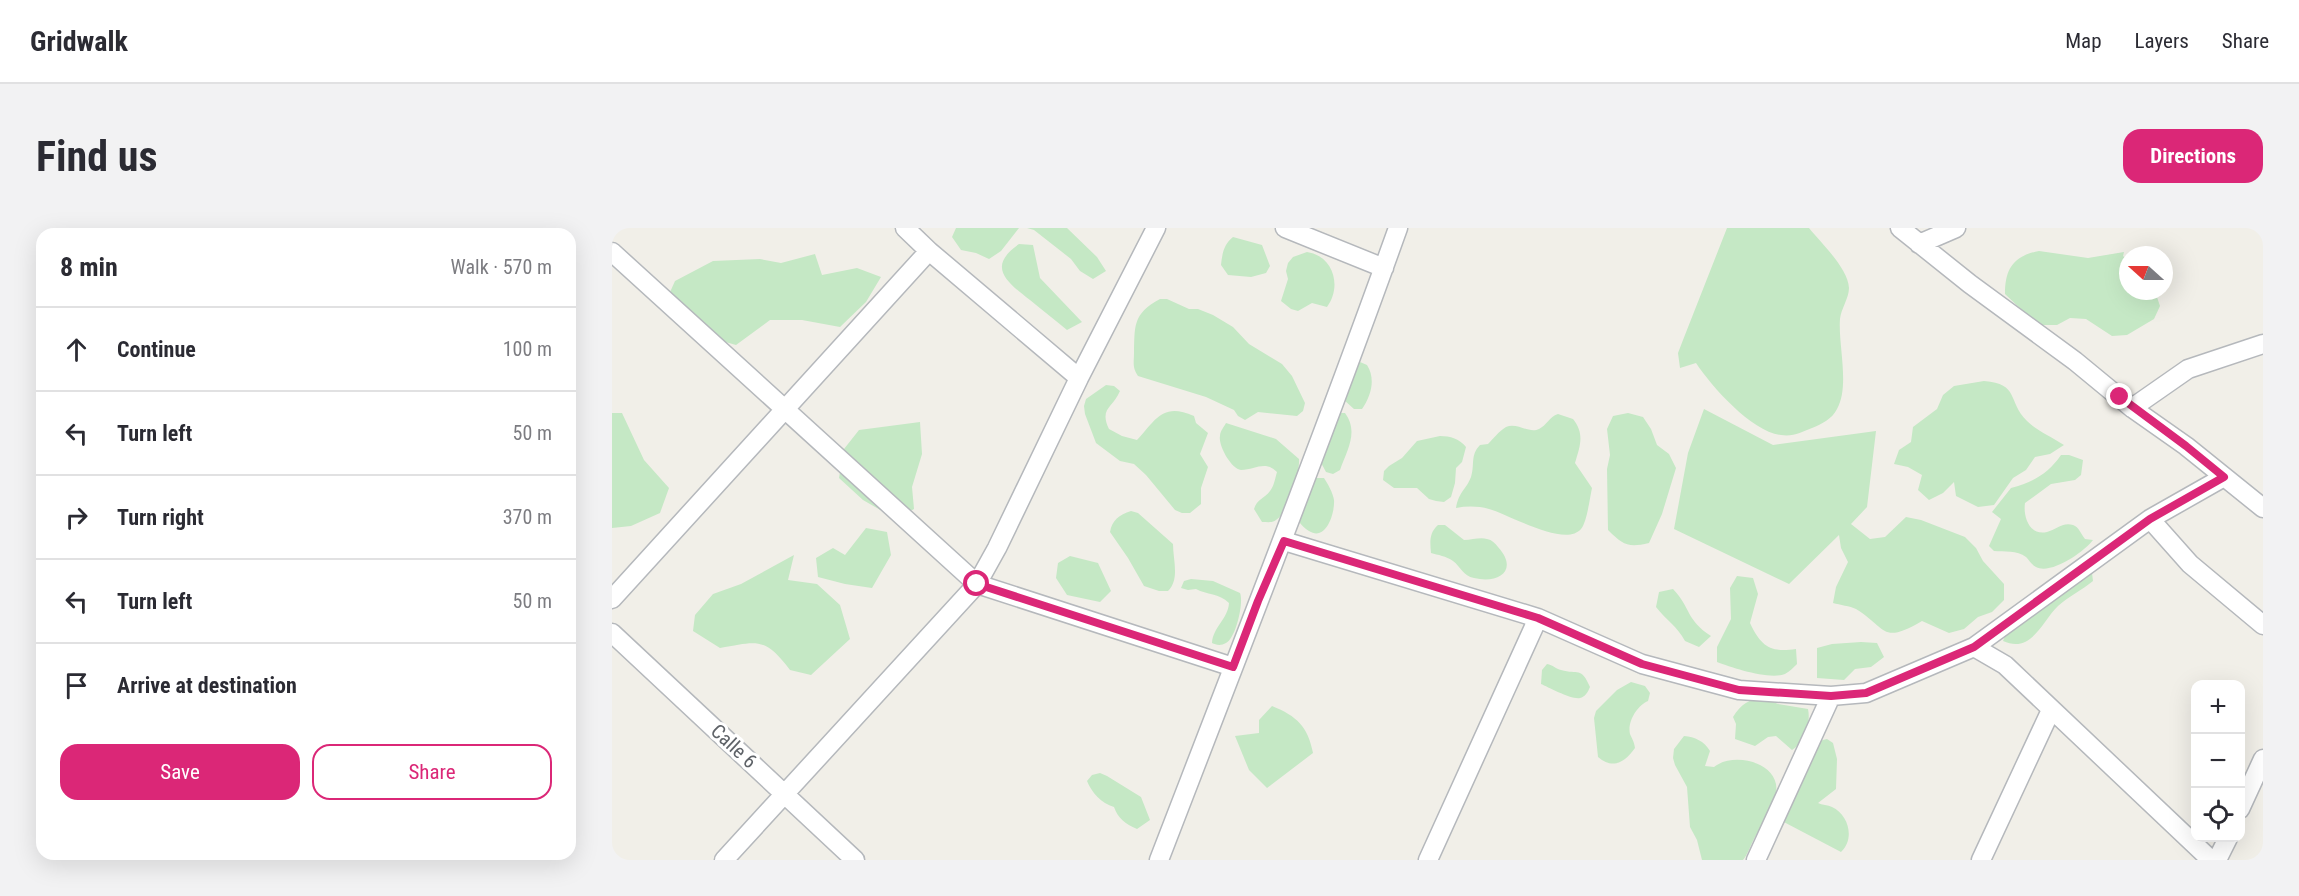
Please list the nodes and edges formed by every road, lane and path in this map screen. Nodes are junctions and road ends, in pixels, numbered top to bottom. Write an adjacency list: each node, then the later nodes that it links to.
1 (905, 228): 8 (street)
2 (1156, 228): 12 (street)
3 (1285, 228): 10 (street)
4 (1398, 228): 10 (street)
5 (1900, 228): 7 (street)
6 (1956, 228): 7 (street)
7 (1919, 244): 13 (street)
8 (929, 251): 12 (street); 14 (street)
9 (612, 252): 14 (street)
10 (1384, 268): 18 (street)
11 (2263, 344): 13 (street)
12 (1079, 378): 19 (street)
13 (2133, 408): 15 (street)
14 (785, 411): 19 (street); 20 (street)
15 (2224, 477): 16 (street); 17 (street)
16 (2263, 508)
17 (2150, 519): 22 (street); 24 (street)
18 (1284, 541): 21 (street); 25 (street)
19 (977, 584): 25 (street); 29 (street)
20 (612, 599)
21 (1538, 618): 26 (street); 35 (street)
22 (2263, 625)
23 (612, 633): 29 (street, Calle 6)
24 (1974, 647): 26 (street); 27 (street)
25 (1233, 667): 34 (street)
26 (1831, 696): 36 (street)
27 (2051, 710): 37 (street); 38 (street)
28 (2263, 759): 30 (street)
29 (784, 792): 32 (street); 33 (street, Calle 6)
30 (2245, 800)
31 (2226, 842): 39 (street)
32 (724, 860)
33 (855, 860)
34 (1159, 860)
35 (1428, 860)
36 (1755, 860)
37 (1981, 860)
38 (2211, 860)
39 (2217, 860)

